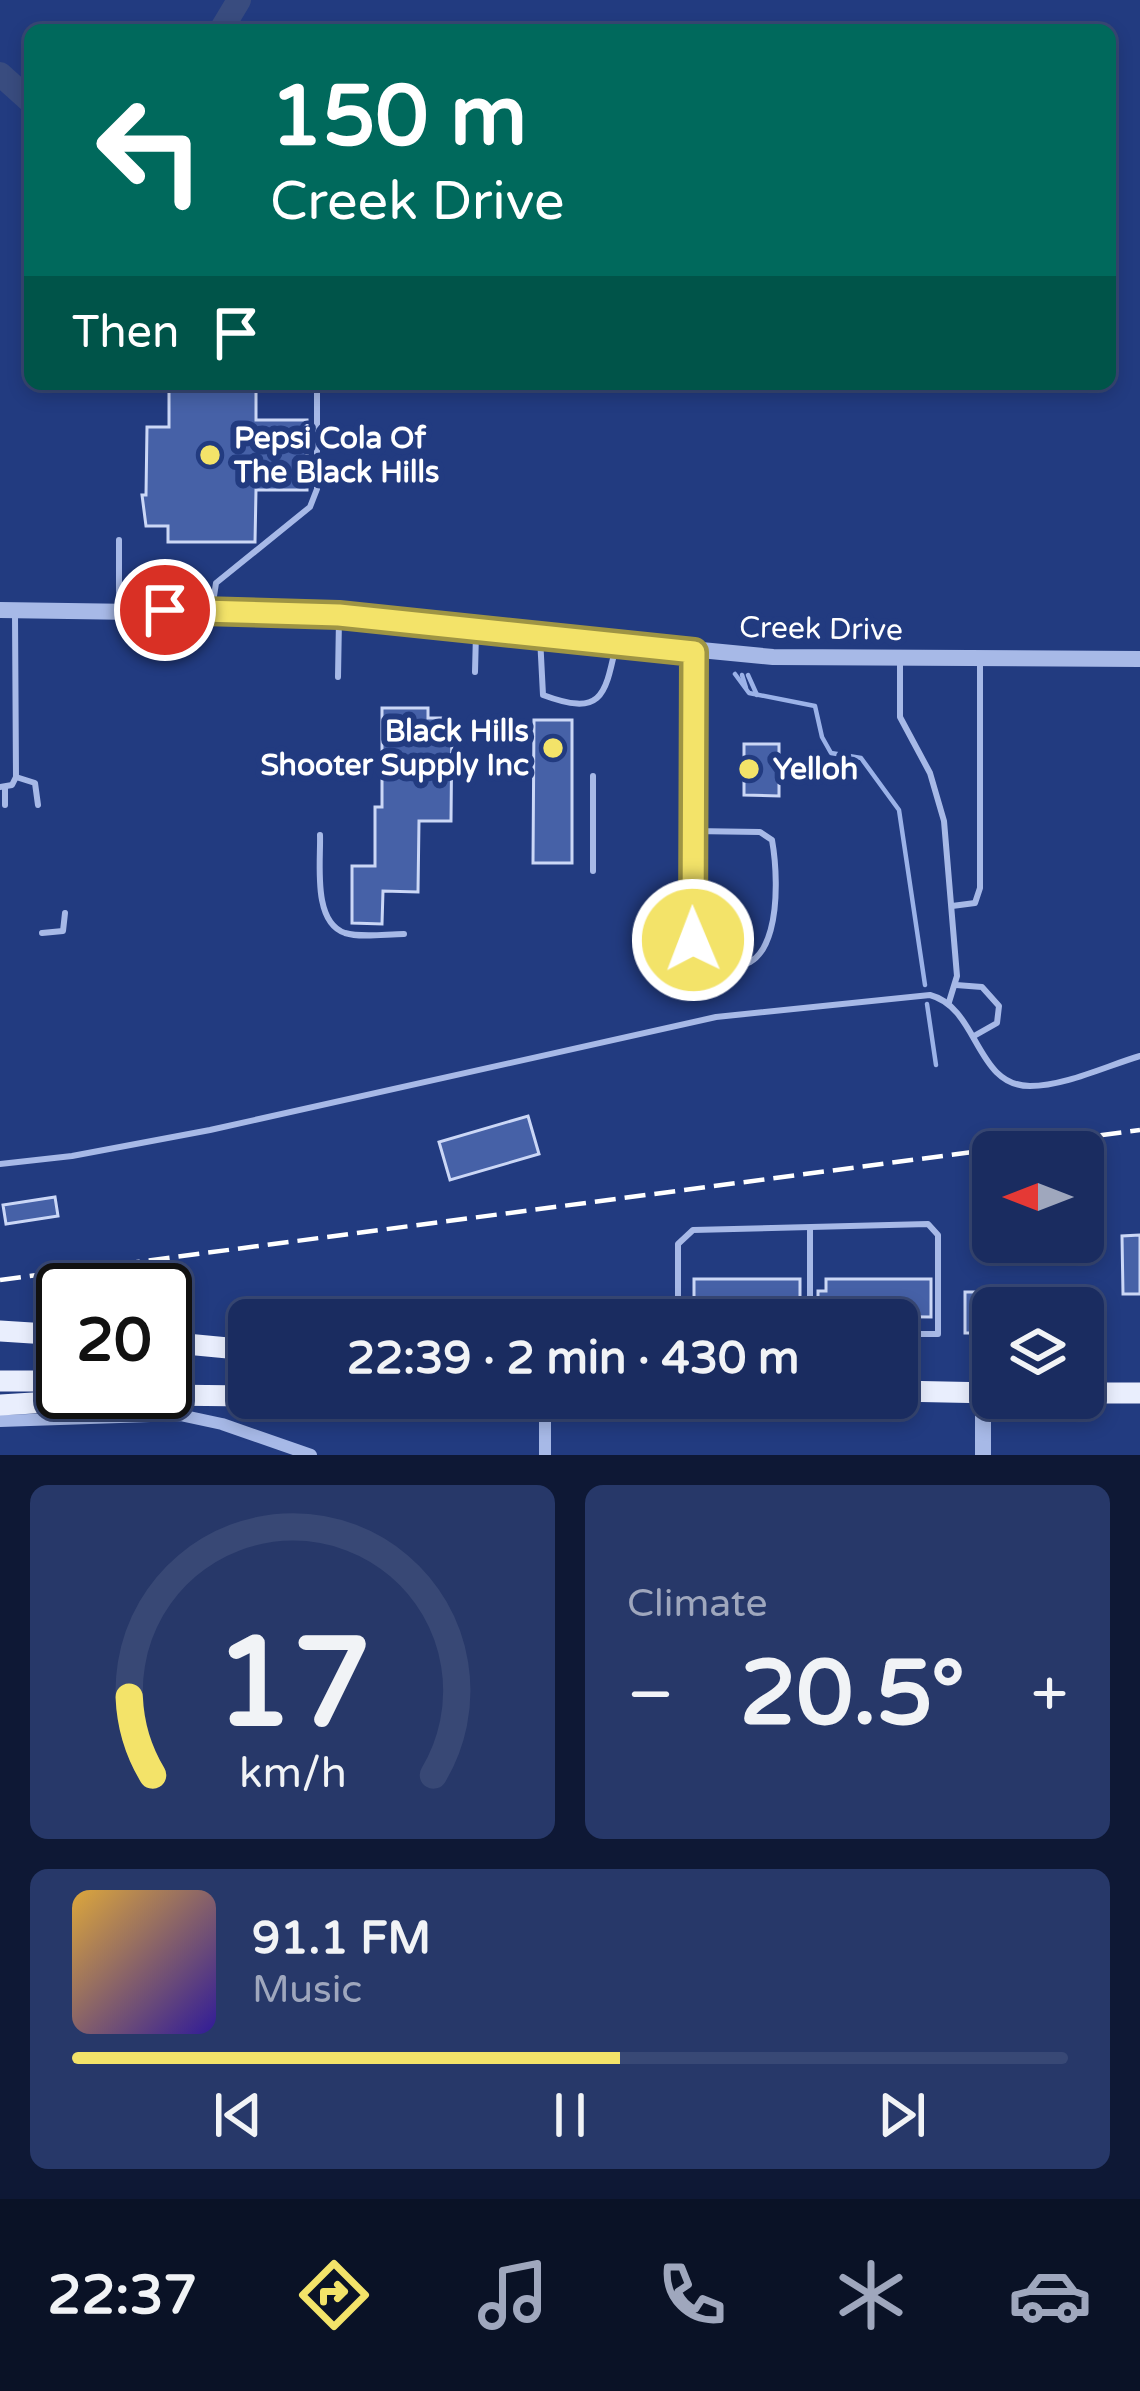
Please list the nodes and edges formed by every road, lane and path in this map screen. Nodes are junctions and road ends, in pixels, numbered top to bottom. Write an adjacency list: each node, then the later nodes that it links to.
1 (317, 390): 4 (lane)
2 (119, 539): 5 (lane)
3 (8, 610): 5 (street, Creek Drive); 19 (lane)
4 (212, 610): 5 (street, Creek Drive); 6 (street, Creek Drive)
5 (119, 611)
6 (339, 615): 7 (street, Creek Drive); 15 (lane)
7 (476, 627): 8 (street, Creek Drive); 14 (lane)
8 (540, 635): 9 (street, Creek Drive); 16 (lane)
9 (616, 645): 10 (street, Creek Drive); 16 (lane)
10 (694, 652): 11 (street, Creek Drive); 23 (lane)
11 (900, 658): 12 (street, Creek Drive); 26 (lane)
12 (980, 658): 13 (street, Creek Drive); 26 (lane)
13 (1140, 658)
14 (475, 672)
15 (338, 677)
16 (593, 703): 17 (lane)
17 (594, 716)
18 (593, 776): 25 (lane)
19 (16, 777): 20 (lane); 22 (lane)
20 (3, 787): 21 (lane)
21 (5, 805)
22 (38, 805)
23 (693, 831): 23 (lane)
24 (320, 835): 29 (lane)
25 (593, 871)
26 (952, 906): 30 (lane)
27 (65, 913): 28 (lane)
28 (42, 933)
29 (404, 934)
30 (956, 985): 31 (lane); 32 (lane)
31 (949, 1002): 32 (lane); 34 (lane)
32 (974, 1036): 33 (lane)
33 (1140, 1056)
34 (0, 1164)
35 (810, 1227): 36 (lane); 37 (lane); 40 (lane)
36 (678, 1299)
37 (810, 1299)
38 (0, 1330): 39 (main road)
39 (36, 1333)
40 (918, 1334)
41 (192, 1345): 42 (main road)
42 (228, 1348)
43 (0, 1381): 44 (main road)
44 (36, 1381)
45 (192, 1381): 46 (main road)
46 (228, 1382)
47 (918, 1391): 48 (main road)
48 (972, 1393)
49 (1104, 1393): 50 (main road)
50 (1140, 1394)
51 (228, 1396): 52 (main road)
52 (0, 1405)
53 (544, 1419): 57 (street)
54 (986, 1419): 58 (street)
55 (0, 1421): 56 (street)
56 (311, 1455)
57 (545, 1455)
58 (983, 1455)

